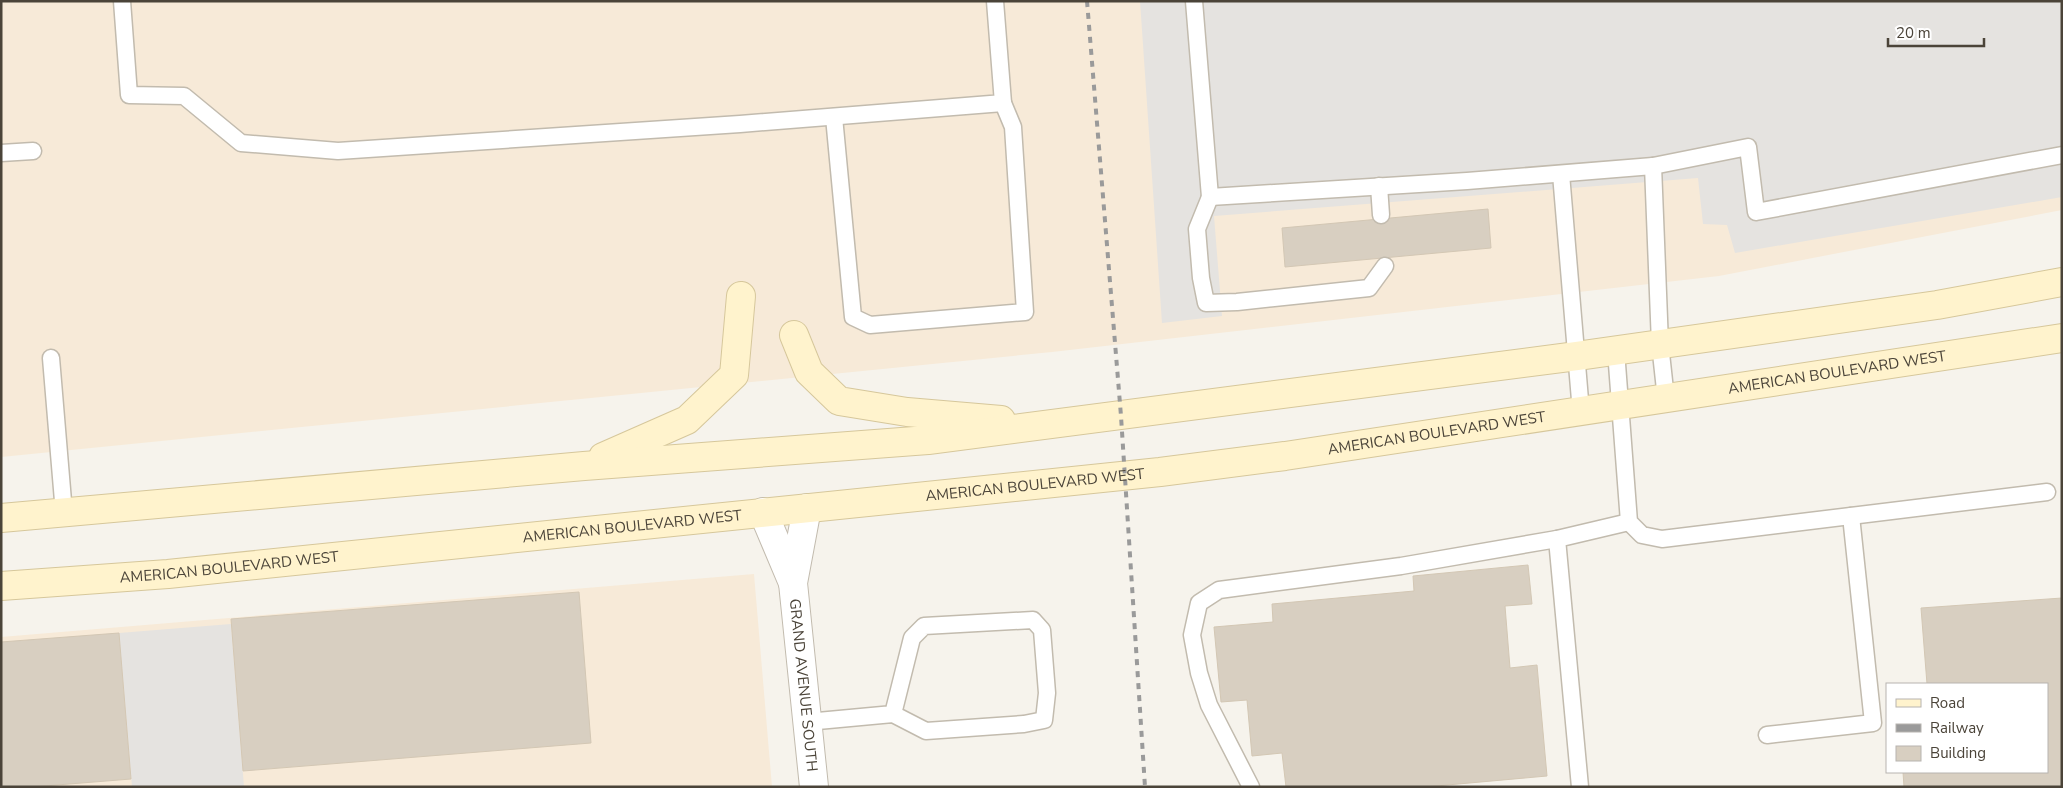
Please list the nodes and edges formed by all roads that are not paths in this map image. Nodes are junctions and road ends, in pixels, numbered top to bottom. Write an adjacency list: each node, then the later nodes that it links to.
1 (122, 1): 5 (lane)
2 (995, 1): 4 (lane)
3 (1194, 1): 12 (lane)
4 (1003, 103): 5 (lane); 5 (lane)
5 (834, 117)
6 (33, 151): 7 (lane)
7 (1, 153)
8 (2062, 155): 9 (lane)
9 (1653, 166): 10 (lane); 19 (lane)
10 (1561, 174): 11 (lane); 21 (lane)
11 (1379, 186): 12 (lane); 13 (lane)
12 (1210, 197): 14 (lane)
13 (1381, 215)
14 (1385, 266)
15 (2062, 282): 19 (main road)
16 (740, 296): 27 (main road)
17 (794, 335): 26 (main road)
18 (2062, 338): 23 (main road, AMERICAN BOULEVARD WEST)
19 (1660, 344): 20 (main road); 23 (lane)
20 (1616, 351): 21 (main road); 24 (lane)
21 (1577, 356): 25 (lane); 26 (main road)
22 (51, 358): 31 (lane)
23 (1666, 399): 24 (main road, AMERICAN BOULEVARD WEST)
24 (1621, 405): 25 (main road, AMERICAN BOULEVARD WEST); 34 (lane)
25 (1581, 412): 29 (main road, AMERICAN BOULEVARD WEST)
26 (1060, 424): 27 (main road)
27 (584, 466): 31 (main road)
28 (2047, 492): 32 (lane)
29 (807, 508): 30 (main road, AMERICAN BOULEVARD WEST); 36 (street, GRAND AVENUE SOUTH)
30 (763, 512): 36 (street, GRAND AVENUE SOUTH); 37 (main road, AMERICAN BOULEVARD WEST)
31 (64, 513): 33 (main road)
32 (1851, 516): 34 (lane); 40 (lane)
33 (1, 518)
34 (1630, 522): 35 (lane)
35 (1557, 539): 42 (lane); 43 (lane)
36 (793, 582): 39 (street, GRAND AVENUE SOUTH)
37 (1, 586)
38 (893, 714): 38 (lane); 39 (lane)
39 (808, 722): 41 (street, GRAND AVENUE SOUTH)
40 (1767, 735)
41 (814, 787)
42 (1251, 787)
43 (1580, 787)

